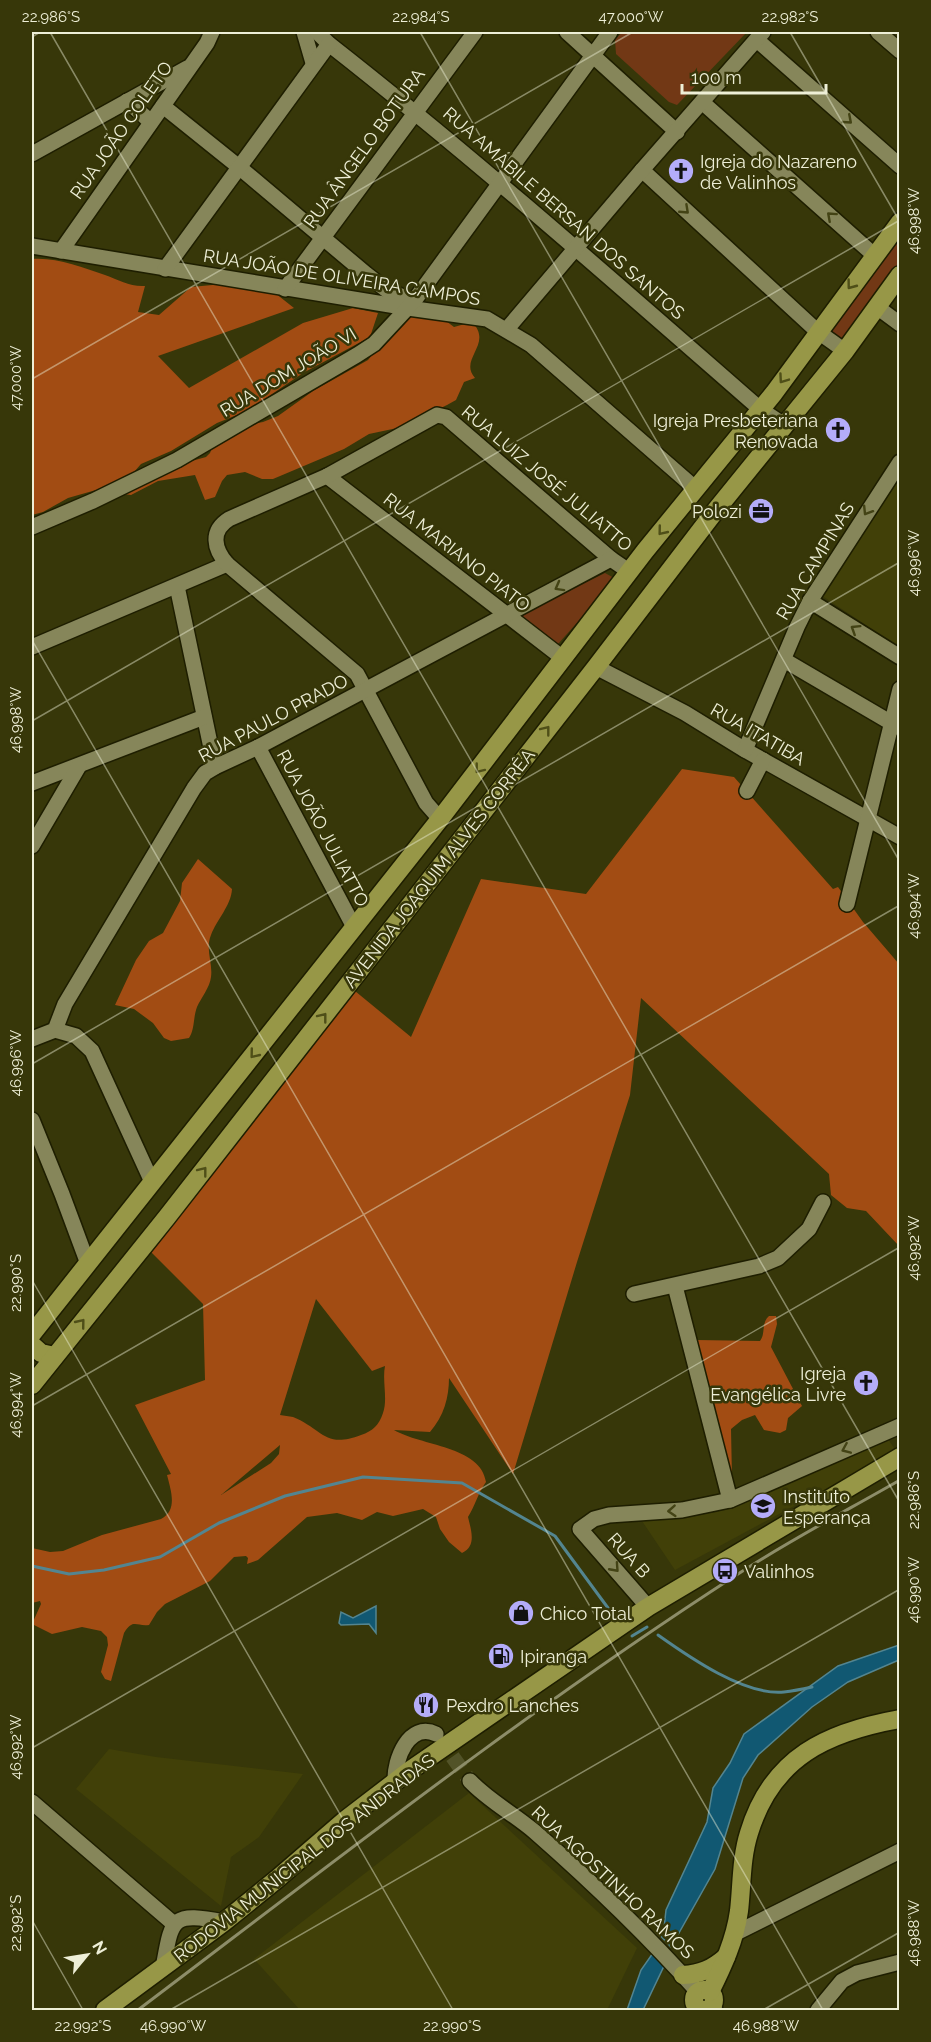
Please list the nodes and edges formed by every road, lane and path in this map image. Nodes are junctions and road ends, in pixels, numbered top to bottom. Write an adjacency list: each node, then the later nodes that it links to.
1 (212, 32): 13 (street, RUA JOÃO COLETO)
2 (304, 32): 12 (street)
3 (317, 32): 9 (street, RUA AMÁBILE BERSAN DOS SANTOS)
4 (475, 32): 17 (street, RUA ÂNGELO BOTURA)
5 (567, 32): 11 (street)
6 (610, 32): 11 (street, RUA DOM JOÃO VI)
7 (878, 32): 10 (street)
8 (760, 36): 15 (street); 21 (street, one-way to 21)
9 (329, 44): 12 (street); 17 (street, RUA AMÁBILE BERSAN DOS SANTOS)
10 (900, 51)
11 (593, 54): 19 (street); 24 (street, RUA DOM JOÃO VI)
12 (314, 63): 22 (street)
13 (189, 67): 14 (street); 16 (street, RUA JOÃO COLETO)
14 (127, 101): 18 (street); 20 (street)
15 (702, 102): 19 (street); 30 (street, one-way to 15)
16 (163, 106): 18 (street, RUA JOÃO COLETO); 22 (street)
17 (415, 111): 24 (street, RUA AMÁBILE BERSAN DOS SANTOS); 26 (street, RUA ÂNGELO BOTURA)
18 (151, 122): 29 (street, RUA JOÃO COLETO)
19 (677, 132): 23 (street)
20 (32, 154)
21 (900, 166)
22 (239, 167): 26 (street); 31 (street)
23 (642, 170): 28 (street); 38 (street, one-way to 38)
24 (501, 183): 28 (street, RUA AMÁBILE BERSAN DOS SANTOS); 34 (street, RUA DOM JOÃO VI)
25 (900, 222): 30 (main road, AVENIDA JOAQUIM ALVES CORRÊA)
26 (322, 238): 33 (street, RUA ÂNGELO BOTURA); 34 (street)
27 (32, 246): 29 (street, RUA JOÃO DE OLIVEIRA CAMPOS)
28 (575, 248): 37 (street); 40 (street, RUA AMÁBILE BERSAN DOS SANTOS)
29 (62, 251): 31 (street, RUA JOÃO DE OLIVEIRA CAMPOS)
30 (874, 255): 38 (main road, AVENIDA JOAQUIM ALVES CORRÊA, one-way to 38)
31 (165, 269): 33 (street, RUA JOÃO DE OLIVEIRA CAMPOS)
32 (900, 275): 35 (main road, AVENIDA JOAQUIM ALVES CORRÊA)
33 (285, 289): 34 (street, RUA JOÃO DE OLIVEIRA CAMPOS)
34 (411, 305): 37 (street, RUA JOÃO DE OLIVEIRA CAMPOS); 45 (street, RUA DOM JOÃO VI)
35 (877, 307): 36 (street); 39 (main road, AVENIDA JOAQUIM ALVES CORRÊA)
36 (900, 324)
37 (507, 329): 44 (street, RUA JOÃO DE OLIVEIRA CAMPOS)
38 (817, 331): 39 (street); 40 (main road, AVENIDA JOAQUIM ALVES CORRÊA, one-way to 40)
39 (845, 351): 41 (main road, AVENIDA JOAQUIM ALVES CORRÊA)
40 (760, 409): 41 (street, RUA AMÁBILE BERSAN DOS SANTOS); 44 (main road, AVENIDA JOAQUIM ALVES CORRÊA)
41 (784, 425): 56 (main road, AVENIDA JOAQUIM ALVES CORRÊA)
42 (900, 462): 50 (street, RUA CAMPINAS, one-way to 50)
43 (327, 476): 46 (street, RUA LUIZ JOSÉ JULIATTO); 47 (street); 51 (street, RUA MARIANO PIATO)
44 (696, 489): 48 (main road, AVENIDA JOAQUIM ALVES CORRÊA, one-way to 48)
45 (32, 527)
46 (611, 559): 48 (street, RUA LUIZ JOSÉ JULIATTO); 51 (street, RUA PAULO PRADO, one-way to 51)
47 (227, 564): 49 (street); 58 (street)
48 (630, 572): 54 (main road, AVENIDA JOAQUIM ALVES CORRÊA)
49 (177, 586): 52 (street); 59 (street)
50 (810, 601): 53 (street, one-way to 50); 55 (street, RUA CAMPINAS)
51 (506, 616): 54 (street, RUA MARIANO PIATO); 58 (street, RUA PAULO PRADO)
52 (32, 647)
53 (900, 657)
54 (564, 659): 68 (main road, AVENIDA JOAQUIM ALVES CORRÊA, one-way to 68)
55 (784, 660): 60 (street); 62 (street, RUA CAMPINAS)
56 (596, 667): 62 (street, RUA ITATIBA); 84 (main road, AVENIDA JOAQUIM ALVES CORRÊA, one-way to 56)
57 (900, 689): 60 (street)
58 (366, 690): 61 (street, RUA PAULO PRADO); 68 (street)
59 (204, 717): 64 (street); 65 (street)
60 (896, 726): 69 (street)
61 (258, 747): 65 (street, RUA PAULO PRADO); 73 (street, RUA JOÃO JULIATTO)
62 (745, 750): 63 (street, RUA ITATIBA)
63 (763, 760): 67 (street); 69 (street, RUA ITATIBA)
64 (79, 766): 66 (street); 71 (street)
65 (215, 767): 74 (street, RUA PAULO PRADO)
66 (32, 783)
67 (747, 791)
68 (440, 819): 73 (main road, AVENIDA JOAQUIM ALVES CORRÊA)
69 (869, 820): 70 (street, RUA ITATIBA); 72 (street)
70 (900, 837)
71 (32, 846)
72 (847, 904)
73 (354, 927): 77 (main road, AVENIDA JOAQUIM ALVES CORRÊA, one-way to 77)
74 (55, 1030): 75 (street); 77 (street)
75 (32, 1039)
76 (32, 1120): 79 (street)
77 (152, 1182): 79 (main road, AVENIDA JOAQUIM ALVES CORRÊA)
78 (823, 1202): 80 (street)
79 (88, 1264): 82 (main road, AVENIDA JOAQUIM ALVES CORRÊA)
80 (675, 1286): 81 (street); 88 (street)
81 (634, 1294)
82 (32, 1334)
83 (32, 1345): 84 (main road)
84 (54, 1356): 85 (main road, AVENIDA JOAQUIM ALVES CORRÊA)
85 (32, 1385)
86 (900, 1426): 88 (street, one-way to 88)
87 (900, 1457): 89 (main road, RODOVIA MUNICIPAL DOS ANDRADAS)
88 (730, 1500): 89 (street, RUA B, one-way to 89)
89 (648, 1607): 92 (main road, RODOVIA MUNICIPAL DOS ANDRADAS)
90 (900, 1719): 98 (main road)
91 (436, 1734): 92 (street)
92 (395, 1781): 96 (main road, RODOVIA MUNICIPAL DOS ANDRADAS)
93 (470, 1781): 102 (street, RUA AGOSTINHO RAMOS)
94 (32, 1803): 97 (street)
95 (900, 1851): 98 (street)
96 (224, 1922): 97 (street); 101 (main road, RODOVIA MUNICIPAL DOS ANDRADAS)
97 (174, 1924): 101 (street)
98 (734, 1934): 99 (main road)
99 (728, 1956): 102 (main road); 103 (main road)
100 (900, 1962): 105 (street)
101 (163, 1968): 104 (main road, RODOVIA MUNICIPAL DOS ANDRADAS)
102 (683, 1975): 103 (street, RUA AGOSTINHO RAMOS)
103 (706, 2004)
104 (105, 2010)
105 (819, 2010)

